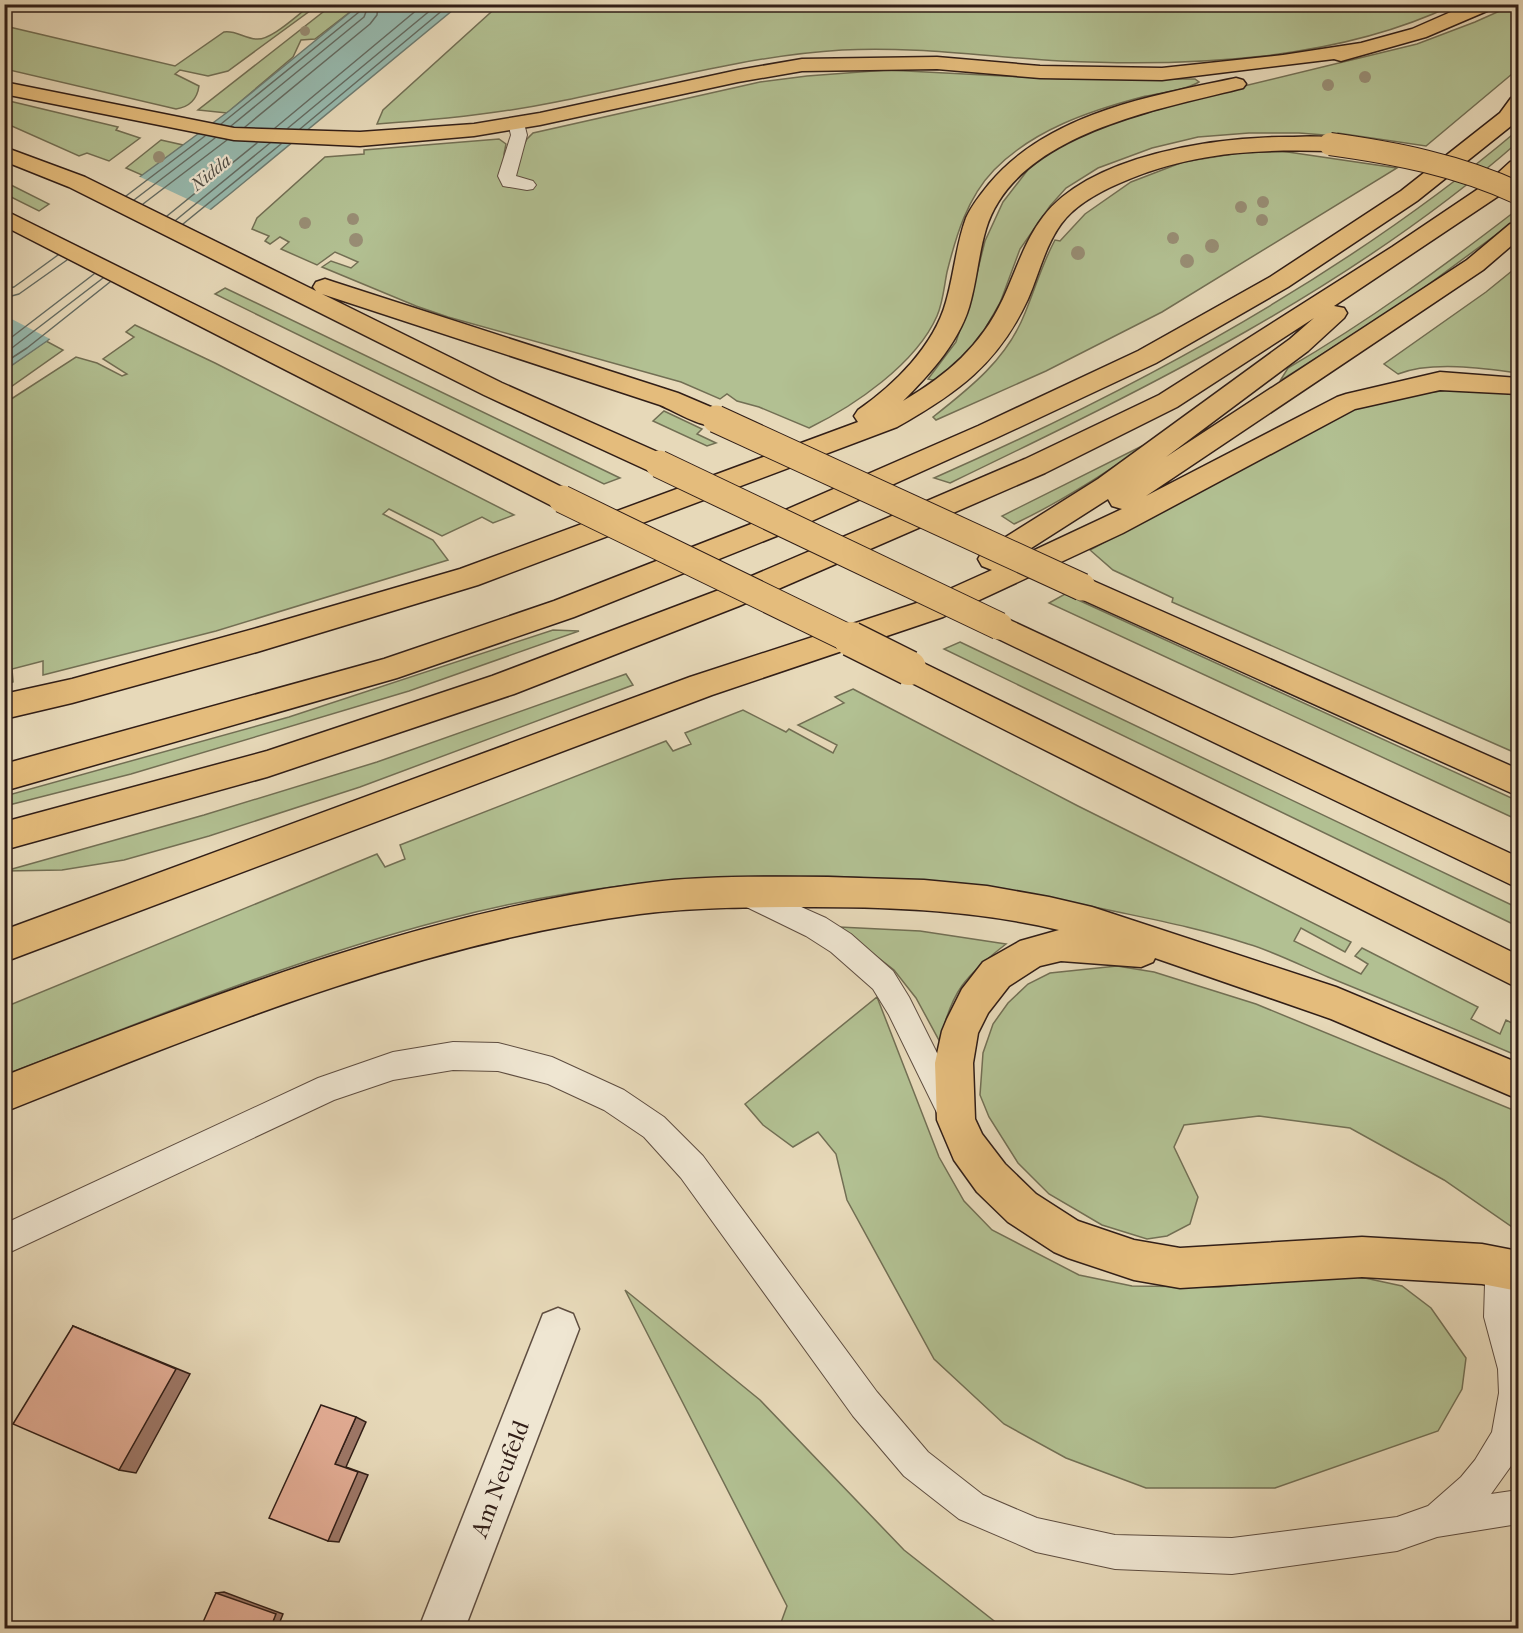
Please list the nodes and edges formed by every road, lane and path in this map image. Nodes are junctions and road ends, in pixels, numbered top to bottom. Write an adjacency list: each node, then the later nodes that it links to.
1 (1487, 4): 2 (highway)
2 (1362, 49): 5 (highway); 15 (highway)
3 (4, 88): 5 (highway)
4 (1515, 109): 19 (highway)
5 (516, 123): 8 (lane)
6 (4, 153): 13 (highway)
7 (1518, 167): 12 (highway)
8 (527, 185)
9 (1518, 193): 15 (highway, bridge)
10 (12, 220): 26 (highway, bridge)
11 (1518, 229): 16 (highway)
12 (1400, 252): 16 (highway); 21 (highway)
13 (226, 255): 20 (highway, bridge); 22 (highway, bridge)
14 (1518, 386): 17 (highway)
15 (786, 460): 18 (highway)
16 (992, 559): 17 (highway)
17 (701, 686): 24 (highway)
18 (4, 707)
19 (4, 778)
20 (1518, 783)
21 (4, 836)
22 (1518, 873)
23 (743, 893): 25 (highway); 28 (highway); 29 (lane)
24 (4, 946)
25 (1207, 960): 27 (highway); 29 (highway)
26 (1518, 972)
27 (1518, 1081)
28 (4, 1094)
29 (956, 1120): 31 (highway)
30 (4, 1240): 35 (lane)
31 (1518, 1271)
32 (1518, 1276): 35 (lane)
33 (558, 1329): 36 (street, Am Neufeld)
34 (1518, 1507): 35 (lane)
35 (1437, 1520)
36 (442, 1629)

